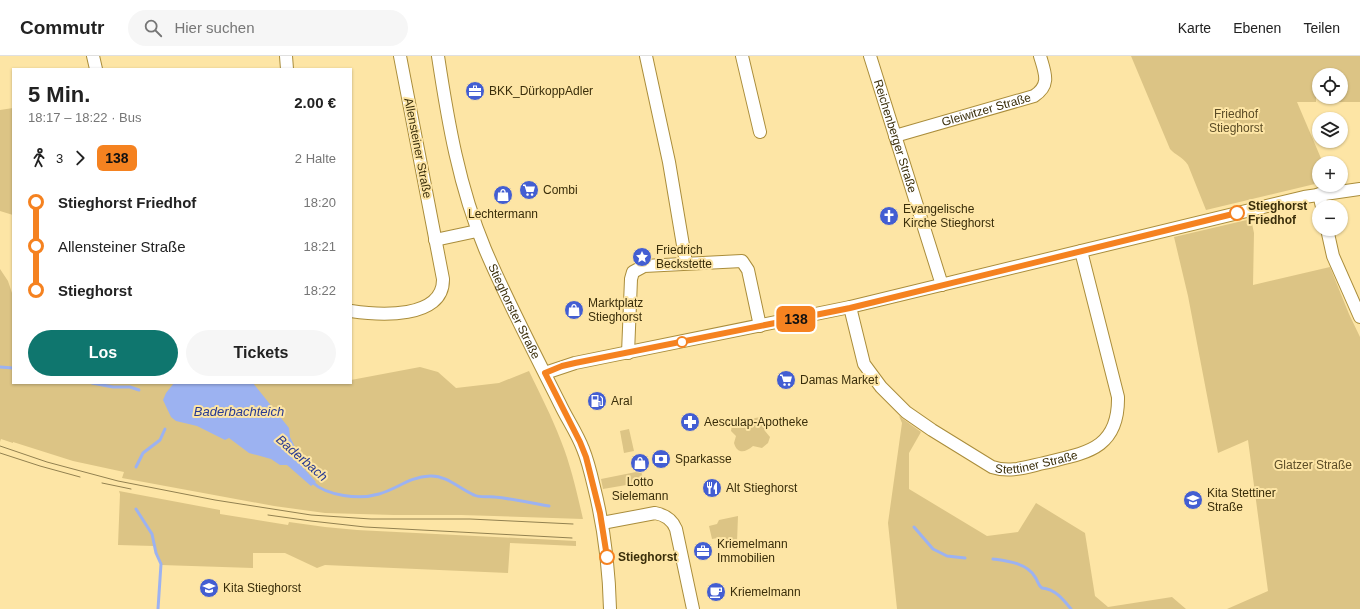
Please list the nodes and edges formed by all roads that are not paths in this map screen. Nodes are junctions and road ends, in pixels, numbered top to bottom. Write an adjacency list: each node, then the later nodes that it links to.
1 (93, 56): 9 (street)
2 (286, 56): 10 (street)
3 (400, 56): 18 (street, Allensteiner Straße)
4 (438, 56): 16 (street, Stieghorster Straße)
5 (646, 56): 20 (street)
6 (742, 56): 11 (street)
7 (870, 56): 12 (street, Reichenberger Straße)
8 (1040, 56): 12 (street, Gleiwitzer Straße)
9 (96, 68)
10 (287, 68)
11 (760, 132)
12 (895, 136): 21 (street, Reichenberger Straße)
13 (1360, 189): 14 (street)
14 (1319, 194): 15 (street); 19 (street)
15 (1320, 200)
16 (477, 231): 18 (street); 27 (street, Stieghorster Straße)
17 (1329, 236): 24 (street)
18 (435, 240): 23 (street, Allensteiner Straße)
19 (1081, 250): 21 (street); 22 (street, Stettiner Straße)
20 (686, 263): 25 (street); 26 (street)
21 (942, 284): 22 (street)
22 (850, 308): 25 (street)
23 (352, 311)
24 (1360, 317)
25 (760, 326): 26 (street)
26 (628, 353): 27 (street)
27 (545, 373): 28 (street, Stieghorster Straße)
28 (602, 523): 29 (street, Stieghorster Straße); 30 (street)
29 (610, 609)
30 (693, 609)

